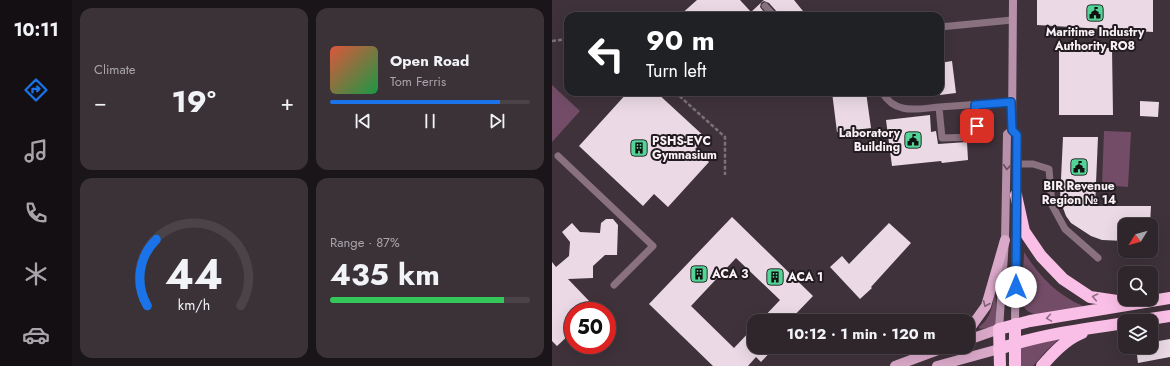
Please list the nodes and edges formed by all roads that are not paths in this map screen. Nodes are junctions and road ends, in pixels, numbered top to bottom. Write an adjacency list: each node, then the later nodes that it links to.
1 (1013, 0): 4 (main road)
2 (765, 6): 3 (lane)
3 (770, 12)
4 (1012, 20): 5 (lane); 7 (main road)
5 (944, 28)
6 (885, 96): 9 (lane)
7 (1011, 102): 8 (lane); 10 (main road)
8 (975, 105): 9 (lane); 9 (lane)
9 (939, 107)
10 (1012, 130): 12 (main road); 14 (main road, one-way to 14)
11 (558, 156): 16 (lane)
12 (1016, 164): 13 (main road); 15 (lane)
13 (1016, 195): 19 (highway, one-way to 13); 24 (main road)
14 (1005, 240): 23 (main road, one-way to 23); 27 (main road)
15 (1098, 258)
16 (614, 285)
17 (1170, 298): 18 (highway)
18 (1158, 300)
19 (1118, 301)
20 (1118, 306): 24 (highway, one-way to 24)
21 (1170, 316): 22 (highway)
22 (1158, 318)
23 (975, 321)
24 (1015, 324): 27 (highway); 29 (highway)
25 (1118, 324): 26 (highway)
26 (1099, 326): 29 (highway); 36 (highway)
27 (999, 330): 28 (main road); 30 (highway)
28 (975, 338)
29 (1015, 343): 30 (highway); 35 (highway)
30 (999, 349): 33 (main road); 34 (highway)
31 (927, 354): 32 (main road)
32 (895, 366)
33 (937, 366)
34 (1000, 366)
35 (1015, 366)
36 (1042, 366)

